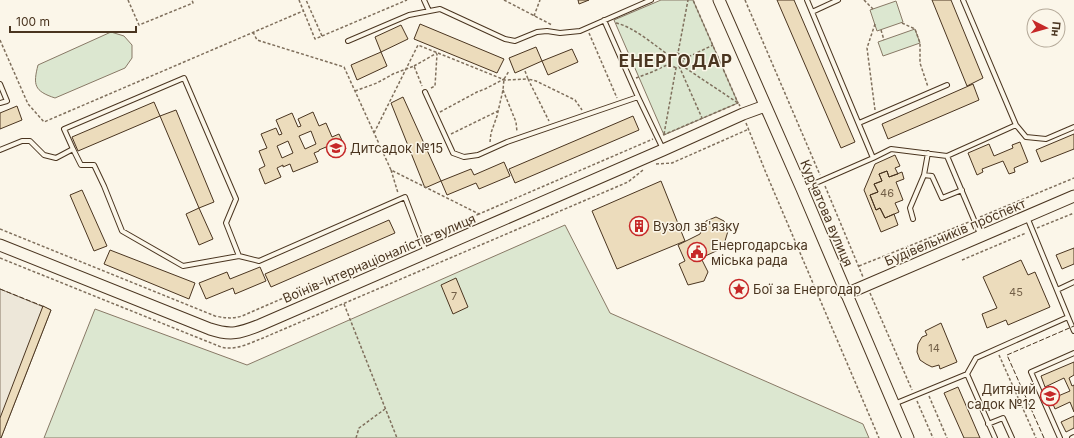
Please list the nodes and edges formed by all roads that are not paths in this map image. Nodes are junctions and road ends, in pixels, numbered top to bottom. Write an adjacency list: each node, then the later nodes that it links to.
1 (424, 0): 7 (lane)
2 (651, 0): 9 (lane)
3 (719, 0): 16 (street, Курчатова вулиця)
4 (807, 0): 8 (lane)
5 (838, 0): 8 (lane)
6 (963, 0): 18 (lane)
7 (429, 11): 9 (lane); 10 (lane)
8 (812, 12): 17 (lane)
9 (604, 20): 14 (lane)
10 (348, 42)
11 (0, 84): 15 (lane)
12 (947, 85): 17 (lane)
13 (425, 92): 14 (lane)
14 (638, 97): 22 (lane)
15 (0, 103)
16 (765, 106): 22 (street, Воїнів-Інтернаціоналістів вулиця); 27 (street, Курчатова вулиця)
17 (859, 123): 25 (lane)
18 (1016, 125): 19 (lane); 24 (lane)
19 (1074, 127)
20 (72, 149): 21 (lane); 35 (lane); 35 (lane)
21 (0, 150)
22 (663, 150): 34 (street, Воїнів-Інтернаціоналістів вулиця)
23 (928, 153): 24 (lane); 25 (lane); 26 (lane)
24 (947, 156): 28 (lane)
25 (873, 158): 27 (lane)
26 (924, 175): 28 (lane); 31 (lane)
27 (802, 189): 38 (street, Курчатова вулиця)
28 (962, 190): 32 (lane)
29 (1074, 196): 30 (street, Будівельників проспект)
30 (1027, 216): 32 (street, Будівельників проспект); 37 (lane)
31 (914, 219)
32 (981, 235): 38 (street, Будівельників проспект)
33 (0, 245): 34 (street, Воїнів-Інтернаціоналістів вулиця)
34 (427, 252): 35 (lane)
35 (239, 256)
36 (1074, 282): 37 (lane)
37 (1057, 290): 39 (lane)
38 (846, 294): 43 (street, Курчатова вулиця)
39 (1068, 317): 40 (lane); 42 (lane)
40 (1074, 331)
41 (1074, 354): 48 (lane)
42 (967, 374): 43 (lane); 44 (lane)
43 (893, 404): 45 (street, Курчатова вулиця)
44 (988, 424): 46 (lane); 47 (lane)
45 (908, 438)
46 (995, 438)
47 (1012, 438)
48 (1060, 438)

